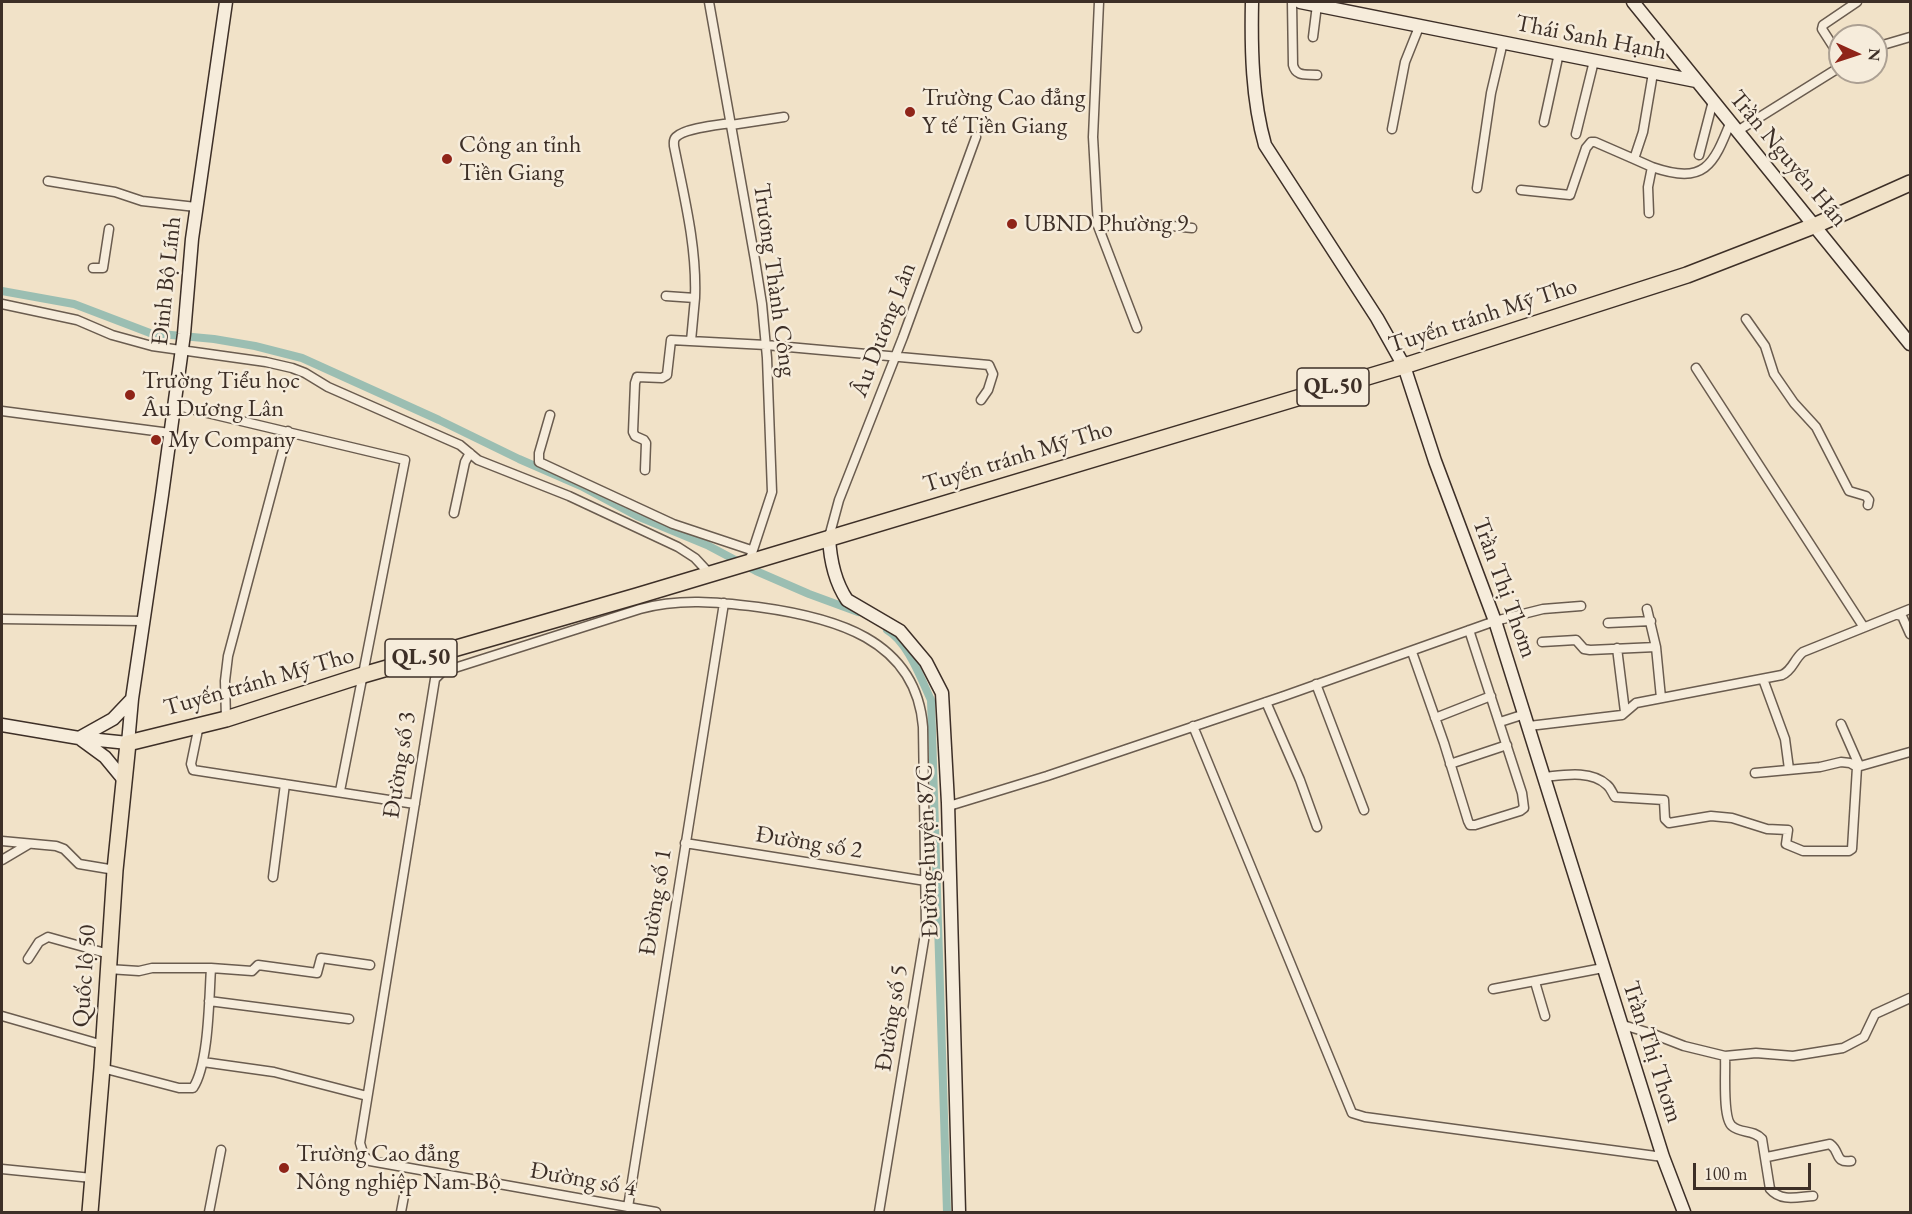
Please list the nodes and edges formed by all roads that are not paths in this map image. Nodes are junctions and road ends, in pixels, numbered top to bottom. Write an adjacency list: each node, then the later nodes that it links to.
1 (226, 2): 37 (street, Đinh Bộ Lĩnh)
2 (710, 2): 25 (street, Trương Thành Công)
3 (1099, 2): 40 (street)
4 (1252, 2): 54 (street, Trần Thị Thơm)
5 (1292, 2): 20 (street)
6 (1300, 2): 9 (street, Thái Sanh Hạnh)
7 (1633, 2): 21 (street, Trần Nguyên Hãn)
8 (1857, 2): 13 (street)
9 (1317, 5): 10 (street, Thái Sanh Hạnh); 11 (street)
10 (1419, 27): 14 (street, Thái Sanh Hạnh); 27 (street)
11 (1313, 37)
12 (1911, 37): 15 (street)
13 (1828, 38)
14 (1503, 42): 16 (street, Thái Sanh Hạnh); 35 (street)
15 (1888, 44)
16 (1559, 53): 17 (street, Thái Sanh Hạnh); 24 (street)
17 (1594, 61): 18 (street, Thái Sanh Hạnh); 28 (street)
18 (1653, 73): 21 (street, Thái Sanh Hạnh); 31 (street)
19 (1828, 74): 26 (street)
20 (1317, 75)
21 (1696, 81): 22 (street, Trần Nguyên Hãn)
22 (1713, 101): 26 (street, Trần Nguyên Hãn); 30 (street)
23 (784, 117): 25 (street)
24 (1544, 122)
25 (731, 124): 45 (street); 52 (street, Trương Thành Công)
26 (1735, 126): 32 (street); 39 (street, Trần Nguyên Hãn)
27 (1392, 129)
28 (1576, 134)
29 (976, 137): 53 (street, Âu Dương Lân)
30 (1699, 155)
31 (1634, 159): 32 (street); 36 (street)
32 (1652, 166): 38 (street)
33 (48, 181): 37 (street)
34 (1911, 183): 39 (highway, Tuyến tránh Mỹ Tho / QL.50)
35 (1477, 188)
36 (1521, 190)
37 (196, 207): 50 (street, Đinh Bộ Lĩnh)
38 (1649, 213)
39 (1816, 225): 51 (street, Trần Nguyên Hãn); 54 (highway, Tuyến tránh Mỹ Tho / QL.50)
40 (1098, 226): 41 (street); 48 (street)
41 (1192, 228)
42 (109, 229): 43 (street)
43 (93, 268)
44 (666, 296): 45 (street)
45 (695, 298): 49 (street)
46 (2, 304): 50 (street)
47 (1746, 319): 64 (street)
48 (1137, 328)
49 (691, 341): 52 (street); 63 (street)
50 (182, 343): 57 (street, Đinh Bộ Lĩnh); 62 (street)
51 (1911, 344)
52 (766, 345): 53 (street); 67 (street, Trương Thành Công)
53 (896, 356): 56 (street); 66 (street, Âu Dương Lân)
54 (1404, 366): 66 (highway, Tuyến tránh Mỹ Tho / QL.50); 78 (street, Trần Thị Thơm)
55 (1696, 368): 80 (street)
56 (981, 400)
57 (174, 405): 60 (street); 61 (street, Đinh Bộ Lĩnh)
58 (2, 411): 61 (street)
59 (550, 415): 67 (street)
60 (288, 431): 89 (street); 99 (street)
61 (170, 433): 76 (street, Đinh Bộ Lĩnh)
62 (470, 453): 65 (street); 68 (street)
63 (645, 470)
64 (1868, 506)
65 (454, 513)
66 (829, 537): 67 (highway, Tuyến tránh Mỹ Tho / QL.50); 118 (street, Đường huyện 87C)
67 (749, 558): 68 (highway, Tuyến tránh Mỹ Tho / QL.50)
68 (712, 573): 69 (highway, Tuyến tránh Mỹ Tho / QL.50)
69 (638, 602): 70 (street, Đường số 3); 83 (highway, Tuyến tránh Mỹ Tho / QL.50); 88 (street, Đường số 3)
70 (724, 603): 122 (street, Đường số 1); 127 (street, Đường số 5)
71 (1581, 606): 78 (street)
72 (1647, 609): 77 (street)
73 (1911, 609): 74 (street)
74 (1898, 615): 80 (street); 82 (street)
75 (2, 619): 76 (street)
76 (143, 621): 94 (street, Đinh Bộ Lĩnh)
77 (1651, 621): 79 (street); 85 (street)
78 (1493, 622): 81 (street); 98 (street, Trần Thị Thơm)
79 (1608, 623)
80 (1863, 626): 90 (street)
81 (1469, 630): 87 (street); 92 (street)
82 (1911, 634)
83 (479, 641): 88 (street); 89 (highway, Tuyến tránh Mỹ Tho / QL.50)
84 (1542, 642): 86 (street)
85 (1656, 646): 86 (street); 93 (street)
86 (1617, 648): 96 (street)
87 (1412, 652): 91 (street); 97 (street)
88 (484, 658): 117 (street, Đường số 3)
89 (363, 675): 99 (highway, Tuyến tránh Mỹ Tho / QL.50); 116 (street)
90 (1763, 679): 93 (street); 111 (street)
91 (1316, 684): 95 (street); 119 (street)
92 (1491, 696): 97 (street); 100 (street)
93 (1661, 698): 96 (street)
94 (132, 699): 105 (street); 106 (street, Đinh Bộ Lĩnh)
95 (1266, 702): 104 (street); 120 (street)
96 (1625, 712): 98 (street)
97 (1435, 718): 109 (street)
98 (1525, 718): 100 (street); 113 (street, Trần Thị Thơm)
99 (226, 719): 103 (highway, Tuyến tránh Mỹ Tho / QL.50)
100 (1502, 722): 107 (street)
101 (1841, 724): 110 (street)
102 (2, 725): 105 (street)
103 (199, 725): 106 (highway, Tuyến tránh Mỹ Tho / QL.50); 115 (street)
104 (1193, 726): 118 (street); 148 (street)
105 (79, 738): 106 (street); 114 (street)
106 (128, 743): 114 (highway, Quốc lộ 50)
107 (1507, 745): 109 (street); 109 (street)
108 (1911, 752): 110 (street)
109 (1450, 764)
110 (1858, 766): 111 (street); 113 (street)
111 (1789, 769): 112 (street)
112 (1755, 773)
113 (1545, 777): 132 (street, Trần Thị Thơm)
114 (124, 780): 125 (highway, Quốc lộ 50)
115 (285, 784): 116 (street); 126 (street)
116 (340, 791): 117 (street)
117 (415, 804): 145 (street, Đường số 3)
118 (949, 806): 161 (street, Đường huyện 87C)
119 (1364, 810)
120 (1317, 827)
121 (2, 841): 123 (street)
122 (686, 843): 127 (street, Đường số 2); 155 (street, Đường số 1)
123 (29, 844): 124 (street); 125 (street)
124 (2, 861)
125 (115, 870): 129 (highway, Quốc lộ 50)
126 (273, 878)
127 (926, 881): 160 (street, Đường số 5)
128 (28, 959): 129 (street)
129 (108, 962): 131 (street); 141 (highway, Quốc lộ 50)
130 (370, 965): 131 (street)
131 (211, 968): 136 (street)
132 (1604, 968): 133 (street); 140 (street, Trần Thị Thơm)
133 (1535, 982): 134 (street); 138 (street)
134 (1493, 988)
135 (1911, 998): 142 (street)
136 (209, 1000): 139 (street); 143 (street)
137 (2, 1016): 141 (street)
138 (1545, 1016)
139 (349, 1019)
140 (1623, 1025): 142 (street); 148 (street, Trần Thị Thơm)
141 (103, 1045): 144 (highway, Quốc lộ 50)
142 (1725, 1056): 149 (street)
143 (203, 1062): 144 (street); 145 (street)
144 (102, 1068): 152 (highway, Quốc lộ 50)
145 (367, 1096): 147 (street, Đường số 3)
146 (221, 1150): 157 (street)
147 (364, 1156): 155 (street, Đường số 4)
148 (1663, 1157): 162 (street, Trần Thị Thơm)
149 (1767, 1157): 150 (street); 154 (street)
150 (1851, 1161)
151 (2, 1169): 152 (street)
152 (92, 1178): 156 (highway, Quốc lộ 50)
153 (404, 1196): 158 (street)
154 (1813, 1196)
155 (628, 1208): 159 (street, Đường số 4)
156 (90, 1212)
157 (209, 1212)
158 (401, 1212)
159 (656, 1212)
160 (879, 1212)
161 (959, 1212)
162 (1684, 1212)

